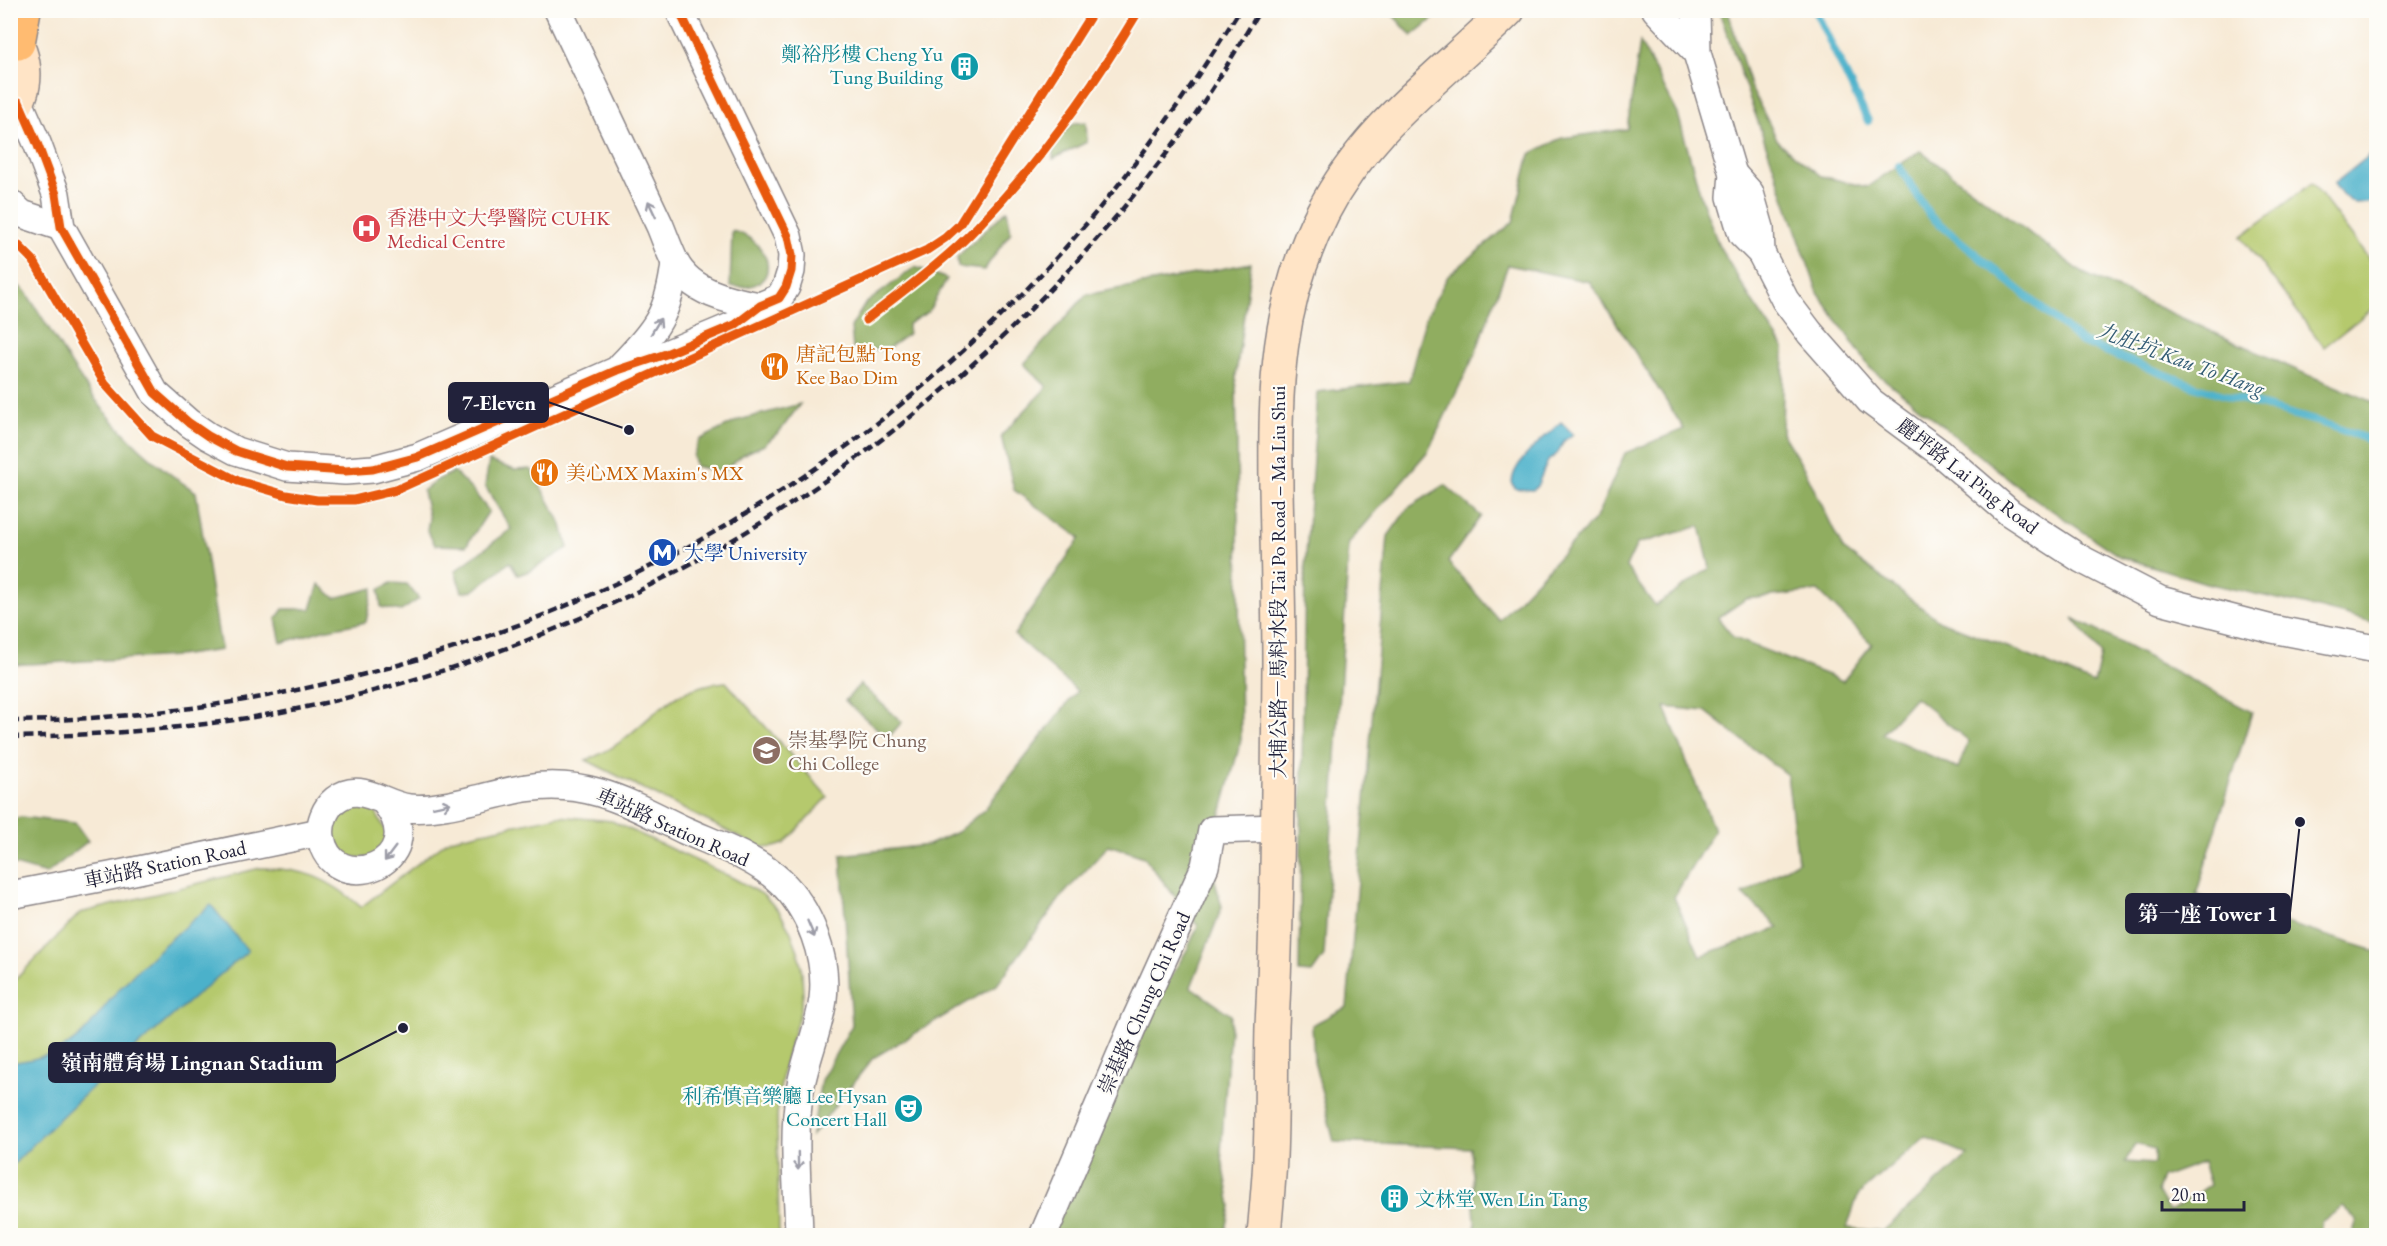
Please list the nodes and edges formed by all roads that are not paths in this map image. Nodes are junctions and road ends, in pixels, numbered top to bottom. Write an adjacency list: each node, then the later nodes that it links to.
1 (24, 10): 7 (highway)
2 (558, 10): 12 (street, one-way to 2)
3 (679, 10): 13 (street)
4 (1508, 10): 17 (main road, 大埔公路－馬料水段 Tai Po Road – Ma Liu Shui)
5 (1656, 10): 8 (street, 麗坪路 Lai Ping Road)
6 (1696, 10): 8 (street, 麗坪路 Lai Ping Road)
7 (14, 38): 9 (main road)
8 (1697, 53): 15 (street, 麗坪路 Lai Ping Road)
9 (15, 107): 11 (street)
10 (10, 203): 11 (street)
11 (61, 227): 14 (street)
12 (675, 263): 13 (street); 14 (street, one-way to 12)
13 (760, 306): 14 (street)
14 (618, 369)
15 (2376, 649)
16 (385, 802): 18 (street, 車站路 Station Road); 18 (street, one-way to 18); 20 (street, 車站路 Station Road, one-way to 20)
17 (1279, 828): 21 (street, 崇基路 Chung Chi Road); 22 (main road, 大埔公路－馬料水段 Tai Po Road – Ma Liu Shui)
18 (320, 832): 19 (street, 車站路 Station Road)
19 (10, 895)
20 (799, 1236)
21 (1043, 1236)
22 (1264, 1236)

